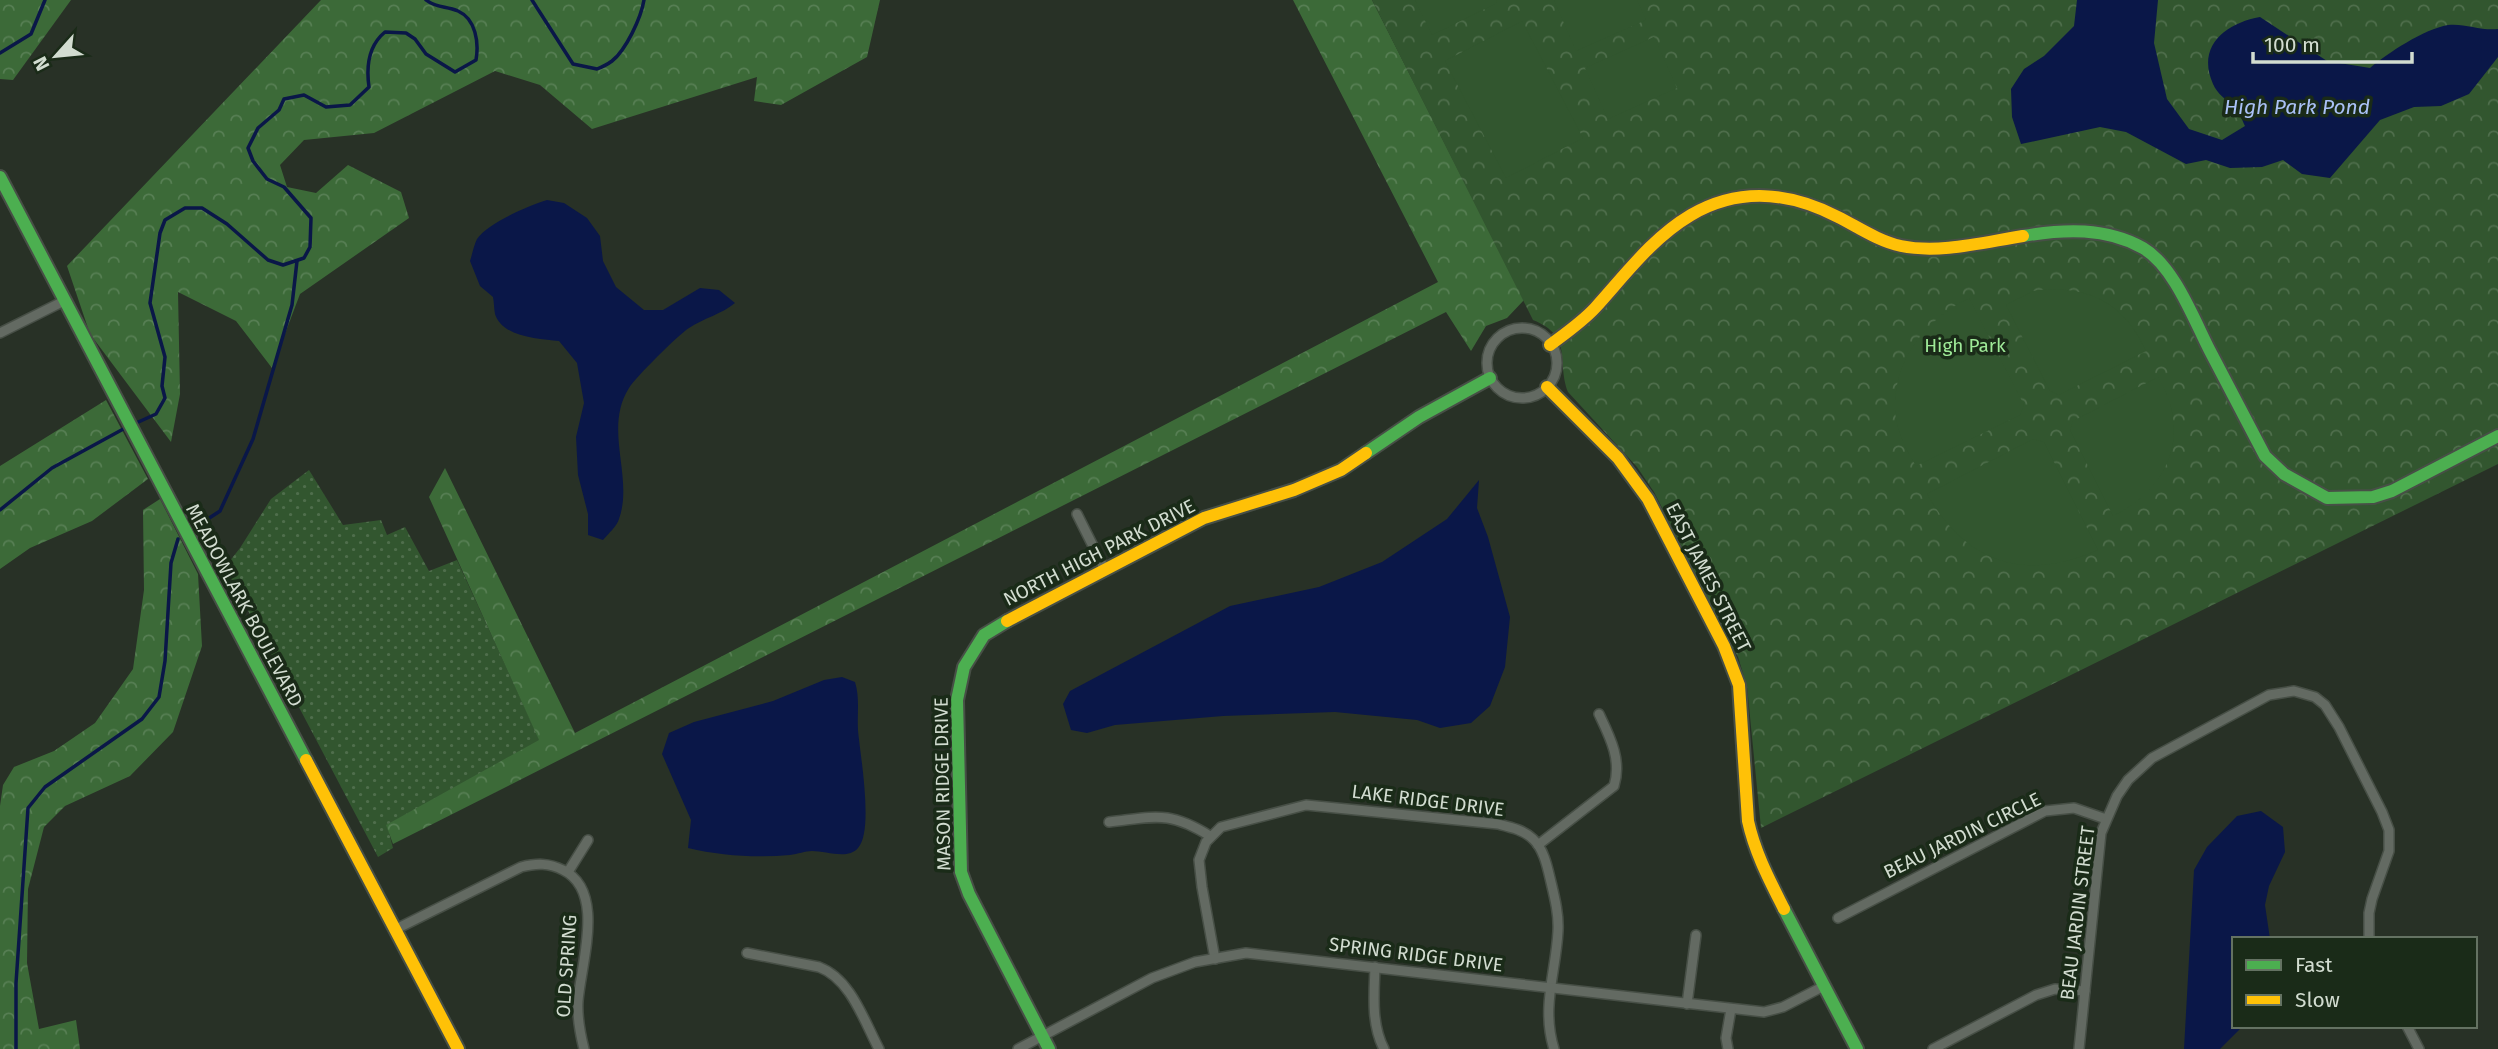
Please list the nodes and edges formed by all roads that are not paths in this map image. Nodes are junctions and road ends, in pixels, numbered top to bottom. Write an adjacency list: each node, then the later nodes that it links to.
1 (0, 177): 2 (street, MEADOWLARK BOULEVARD)
2 (64, 300): 3 (street); 19 (street, MEADOWLARK BOULEVARD)
3 (0, 333)
4 (1550, 345): 5 (street); 6 (street); 7 (street)
5 (1490, 378): 6 (street); 9 (street, NORTH HIGH PARK DRIVE)
6 (1547, 387): 25 (street, EAST JAMES STREET)
7 (2498, 436)
8 (1077, 514): 9 (street)
9 (1105, 570): 10 (street, NORTH HIGH PARK DRIVE)
10 (964, 667): 31 (street, MASON RIDGE DRIVE)
11 (1599, 715): 16 (street)
12 (2106, 819): 18 (street, BEAU JARDIN CIRCLE); 21 (street, BEAU JARDIN STREET); 27 (street, BEAU JARDIN STREET)
13 (1109, 822): 14 (street)
14 (1210, 836): 16 (street, LAKE RIDGE DRIVE); 23 (street)
15 (588, 840): 17 (street)
16 (1538, 845): 26 (street)
17 (568, 872): 19 (street); 33 (street, OLD SPRING)
18 (1838, 918)
19 (394, 930): 32 (street, MEADOWLARK BOULEVARD)
20 (1696, 935): 28 (street)
21 (2369, 937)
22 (747, 953): 34 (street)
23 (1214, 960): 24 (street, SPRING RIDGE DRIVE); 31 (street, SPRING RIDGE DRIVE)
24 (1375, 967): 26 (street, SPRING RIDGE DRIVE); 37 (street)
25 (1824, 986): 29 (street, SPRING RIDGE DRIVE); 40 (street, EAST JAMES STREET)
26 (1549, 987): 28 (street, SPRING RIDGE DRIVE); 38 (street)
27 (2085, 991): 41 (street); 42 (street, BEAU JARDIN STREET)
28 (1686, 1004): 29 (street, SPRING RIDGE DRIVE)
29 (1731, 1009): 39 (street)
30 (2408, 1028): 43 (street)
31 (1042, 1036): 35 (street, SPRING RIDGE DRIVE); 36 (street, MASON RIDGE DRIVE)
32 (458, 1049)
33 (584, 1049)
34 (878, 1049)
35 (1018, 1049)
36 (1049, 1049)
37 (1384, 1049)
38 (1554, 1049)
39 (1728, 1049)
40 (1857, 1049)
41 (1933, 1049)
42 (2079, 1049)
43 (2419, 1049)

